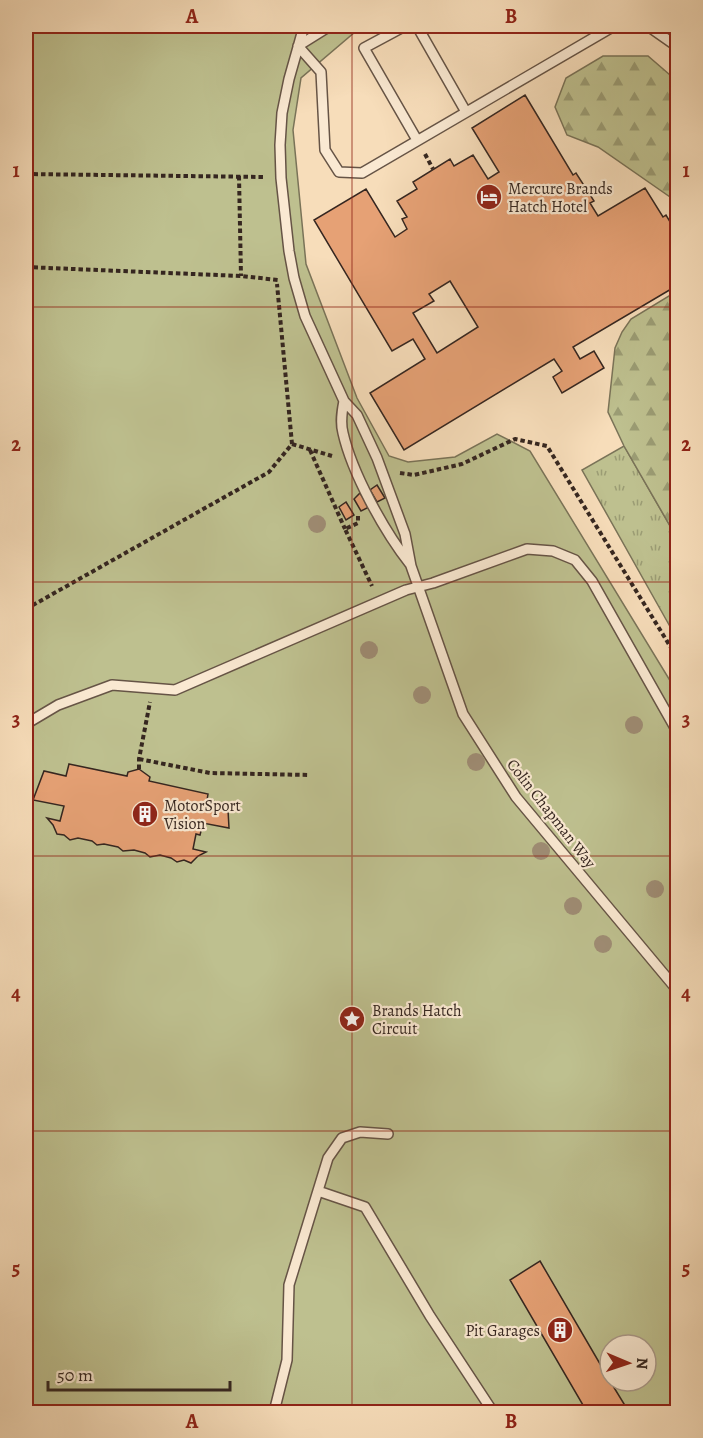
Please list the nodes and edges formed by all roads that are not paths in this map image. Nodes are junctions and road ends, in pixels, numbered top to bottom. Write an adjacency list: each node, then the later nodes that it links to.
1 (304, 26): 7 (lane, Colin Chapman Way)
2 (330, 26): 7 (lane)
3 (405, 26): 10 (lane)
4 (417, 26): 9 (lane)
5 (614, 26): 9 (lane)
6 (648, 26): 8 (lane)
7 (298, 46): 10 (lane); 11 (lane, Colin Chapman Way)
8 (678, 47)
9 (466, 112): 10 (lane)
10 (417, 140)
11 (344, 401): 12 (lane, Colin Chapman Way); 12 (lane, Colin Chapman Way)
12 (411, 566): 13 (lane, Colin Chapman Way)
13 (420, 586): 14 (lane); 15 (lane); 16 (lane, Colin Chapman Way)
14 (26, 724)
15 (678, 734)
16 (678, 991)
17 (388, 1134): 18 (lane)
18 (318, 1191): 19 (lane); 20 (lane)
19 (274, 1413)
20 (493, 1413)

